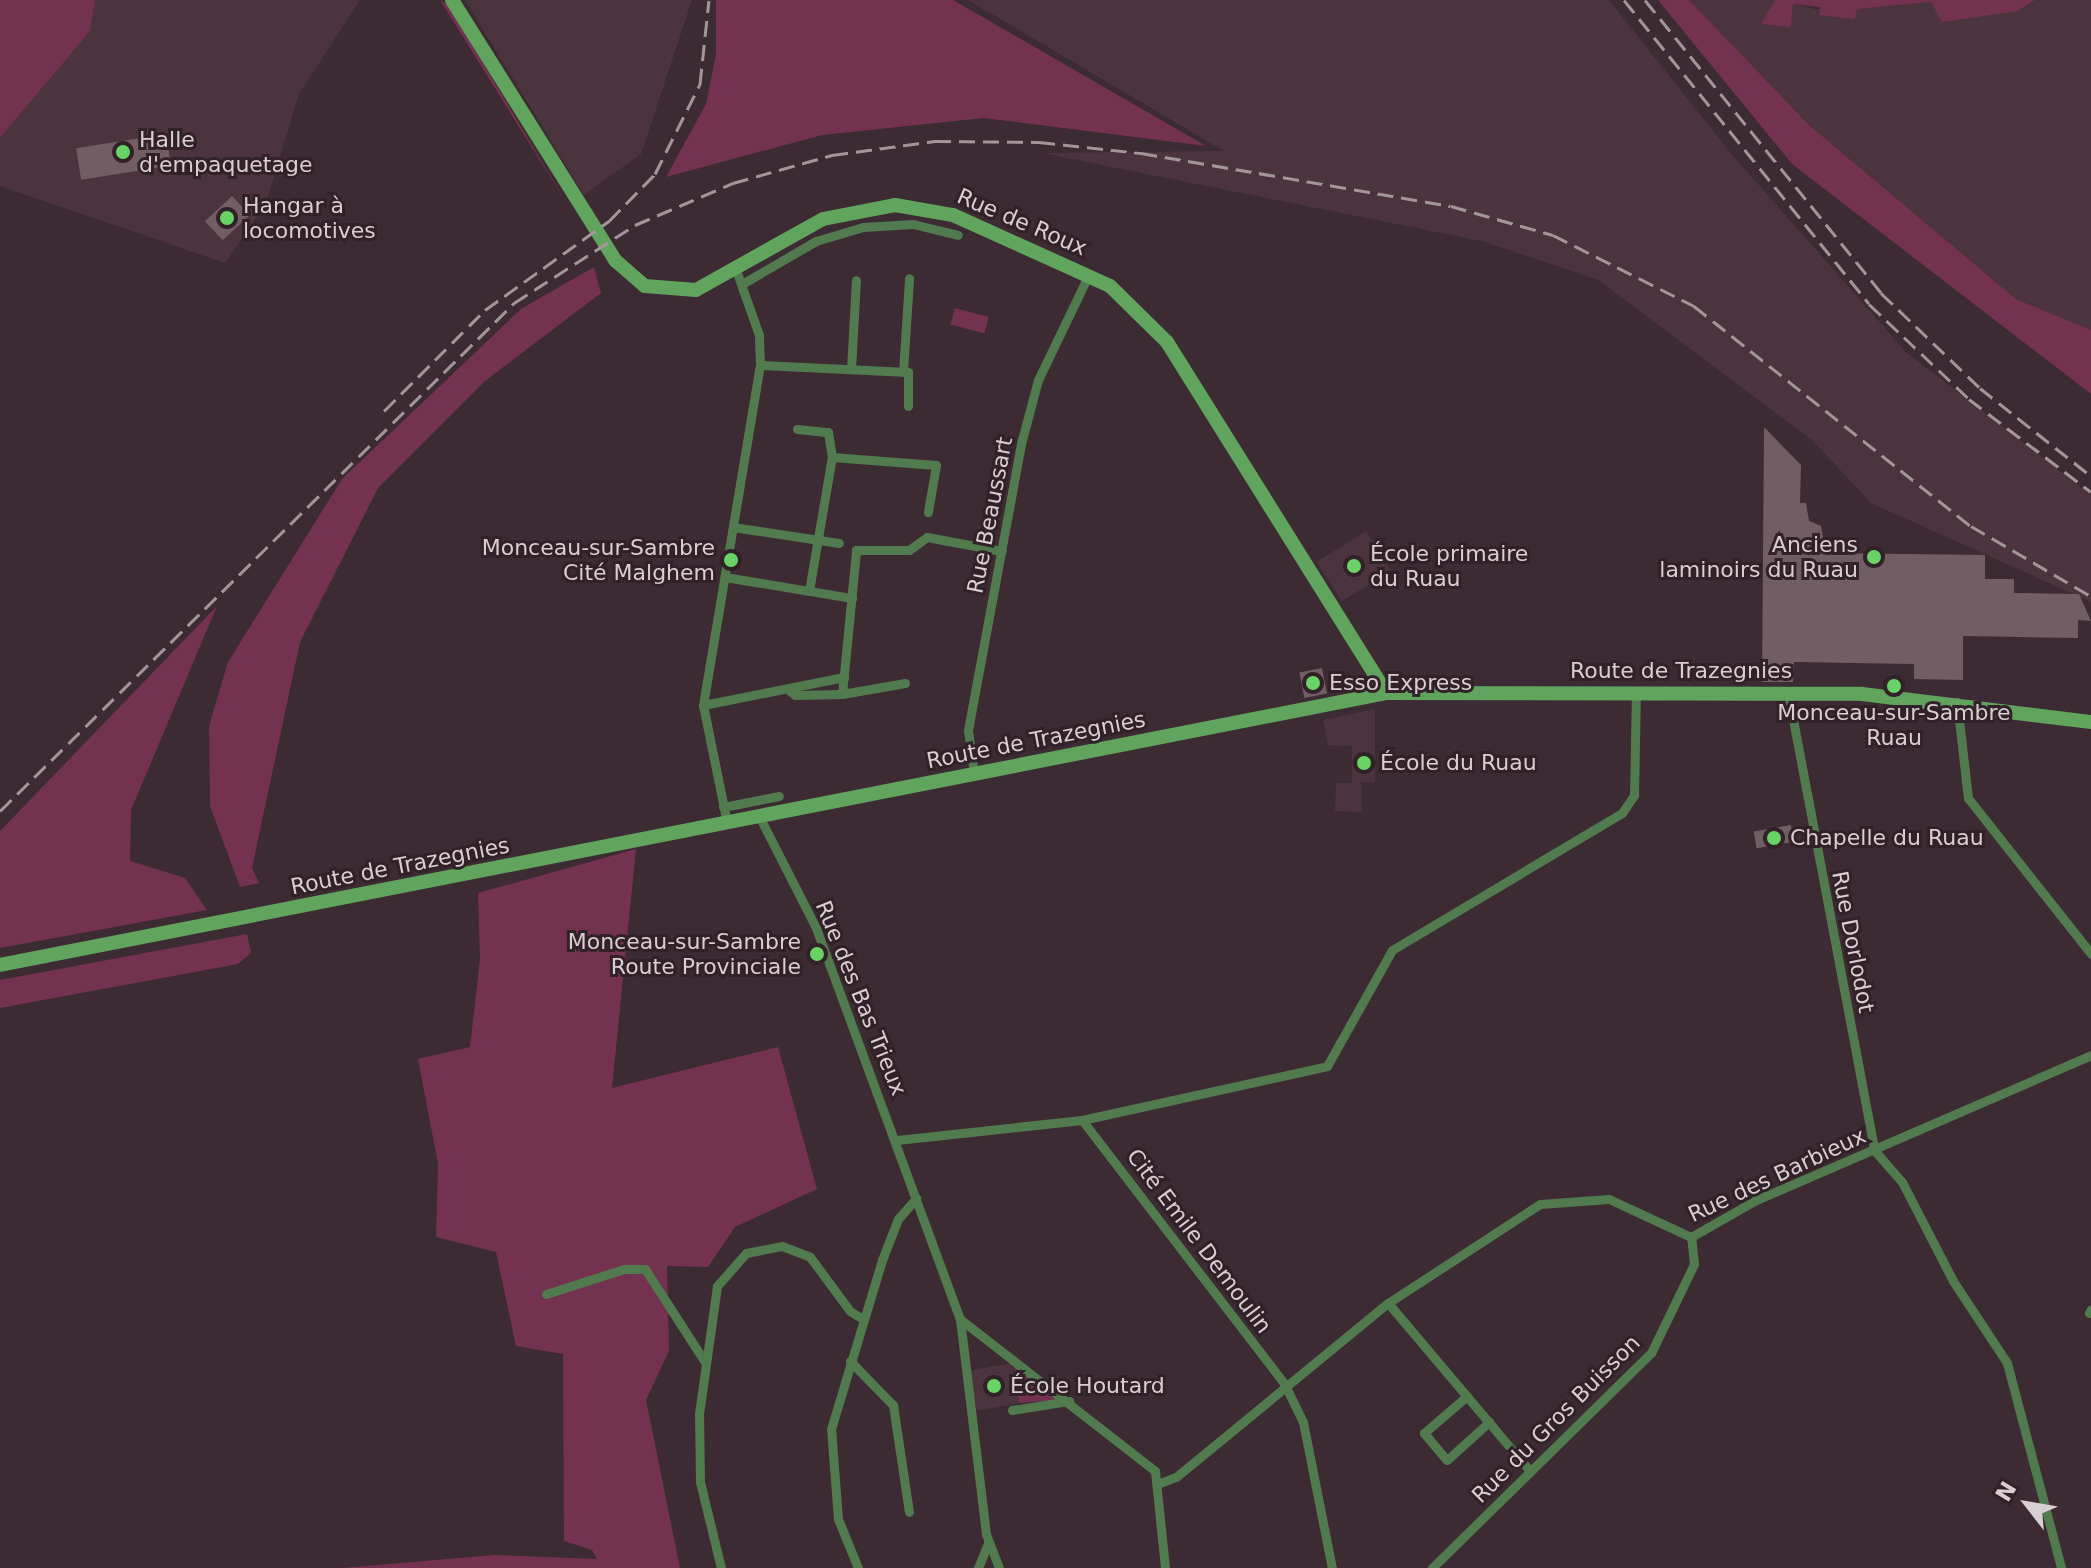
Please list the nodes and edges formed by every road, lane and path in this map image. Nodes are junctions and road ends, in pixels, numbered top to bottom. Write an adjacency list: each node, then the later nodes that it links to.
1 (452, 0): 3 (main road, Rue de Roux)
2 (958, 235): 7 (street, Rue de Roux)
3 (736, 270): 4 (main road, Rue de Roux); 7 (street)
4 (1089, 274): 18 (street, Rue Beaussart); 25 (main road, Rue de Roux)
5 (909, 278): 10 (street)
6 (856, 280): 9 (street)
7 (742, 284): 8 (street)
8 (760, 365): 9 (street); 15 (street)
9 (851, 369): 10 (street)
10 (903, 372): 11 (street)
11 (908, 406)
12 (797, 429): 13 (street)
13 (832, 457): 14 (street); 16 (street)
14 (928, 512)
15 (733, 527): 16 (street); 19 (street)
16 (817, 540): 17 (street); 20 (street)
17 (839, 543)
18 (1002, 551): 21 (street); 32 (street, Rue Beaussart)
19 (725, 577): 20 (street); 30 (street)
20 (809, 591): 21 (street)
21 (852, 598): 22 (street)
22 (844, 677): 24 (street); 28 (street)
23 (905, 683): 28 (street)
24 (787, 689): 28 (street); 30 (street)
25 (1386, 693): 26 (main road, Route de Trazegnies); 32 (main road, Route de Trazegnies)
26 (1636, 693): 27 (main road, Route de Trazegnies); 40 (street)
27 (1788, 693): 29 (main road, Route de Trazegnies); 42 (street, Rue Dorlodot)
28 (842, 694)
29 (1957, 702): 31 (main road, Route de Trazegnies); 37 (street)
30 (703, 705): 34 (street)
31 (2091, 722)
32 (974, 774): 35 (main road, Route de Trazegnies)
33 (779, 796): 34 (street)
34 (723, 807): 36 (street)
35 (759, 816): 36 (main road, Route de Trazegnies); 41 (street, Rue des Bas Trieux)
36 (727, 823): 38 (main road, Route de Trazegnies)
37 (2091, 954)
38 (0, 965)
39 (2091, 1055): 42 (street, Rue des Barbieux)
40 (1082, 1120): 41 (street); 51 (street, Cité Emile Demoulin)
41 (897, 1140): 43 (street, Rue des Bas Trieux)
42 (1874, 1150): 44 (street, Rue des Barbieux); 67 (street)
43 (916, 1198): 47 (street); 48 (street, Rue des Bas Trieux)
44 (1691, 1237): 46 (street, Rue des Barbieux); 56 (street, Rue du Gros Buisson)
45 (546, 1294): 50 (street)
46 (1388, 1303): 51 (street, Rue des Barbieux); 52 (street)
47 (863, 1319): 49 (street); 50 (street)
48 (960, 1319): 53 (street); 59 (street, Rue des Bas Trieux)
49 (850, 1361): 58 (street); 61 (street)
50 (705, 1362): 60 (street)
51 (1285, 1385): 57 (street, Rue des Barbieux); 65 (street, Cité Emile Demoulin)
52 (1467, 1396): 55 (street); 55 (street)
53 (1069, 1401): 54 (street); 57 (street)
54 (1012, 1410)
55 (1489, 1422): 56 (street)
56 (1530, 1471): 66 (street, Rue du Gros Buisson)
57 (1160, 1483): 64 (street)
58 (909, 1512)
59 (988, 1543): 62 (street); 63 (street)
60 (721, 1568)
61 (858, 1568)
62 (978, 1568)
63 (999, 1568)
64 (1165, 1568)
65 (1332, 1568)
66 (1432, 1568)
67 (2061, 1568)

